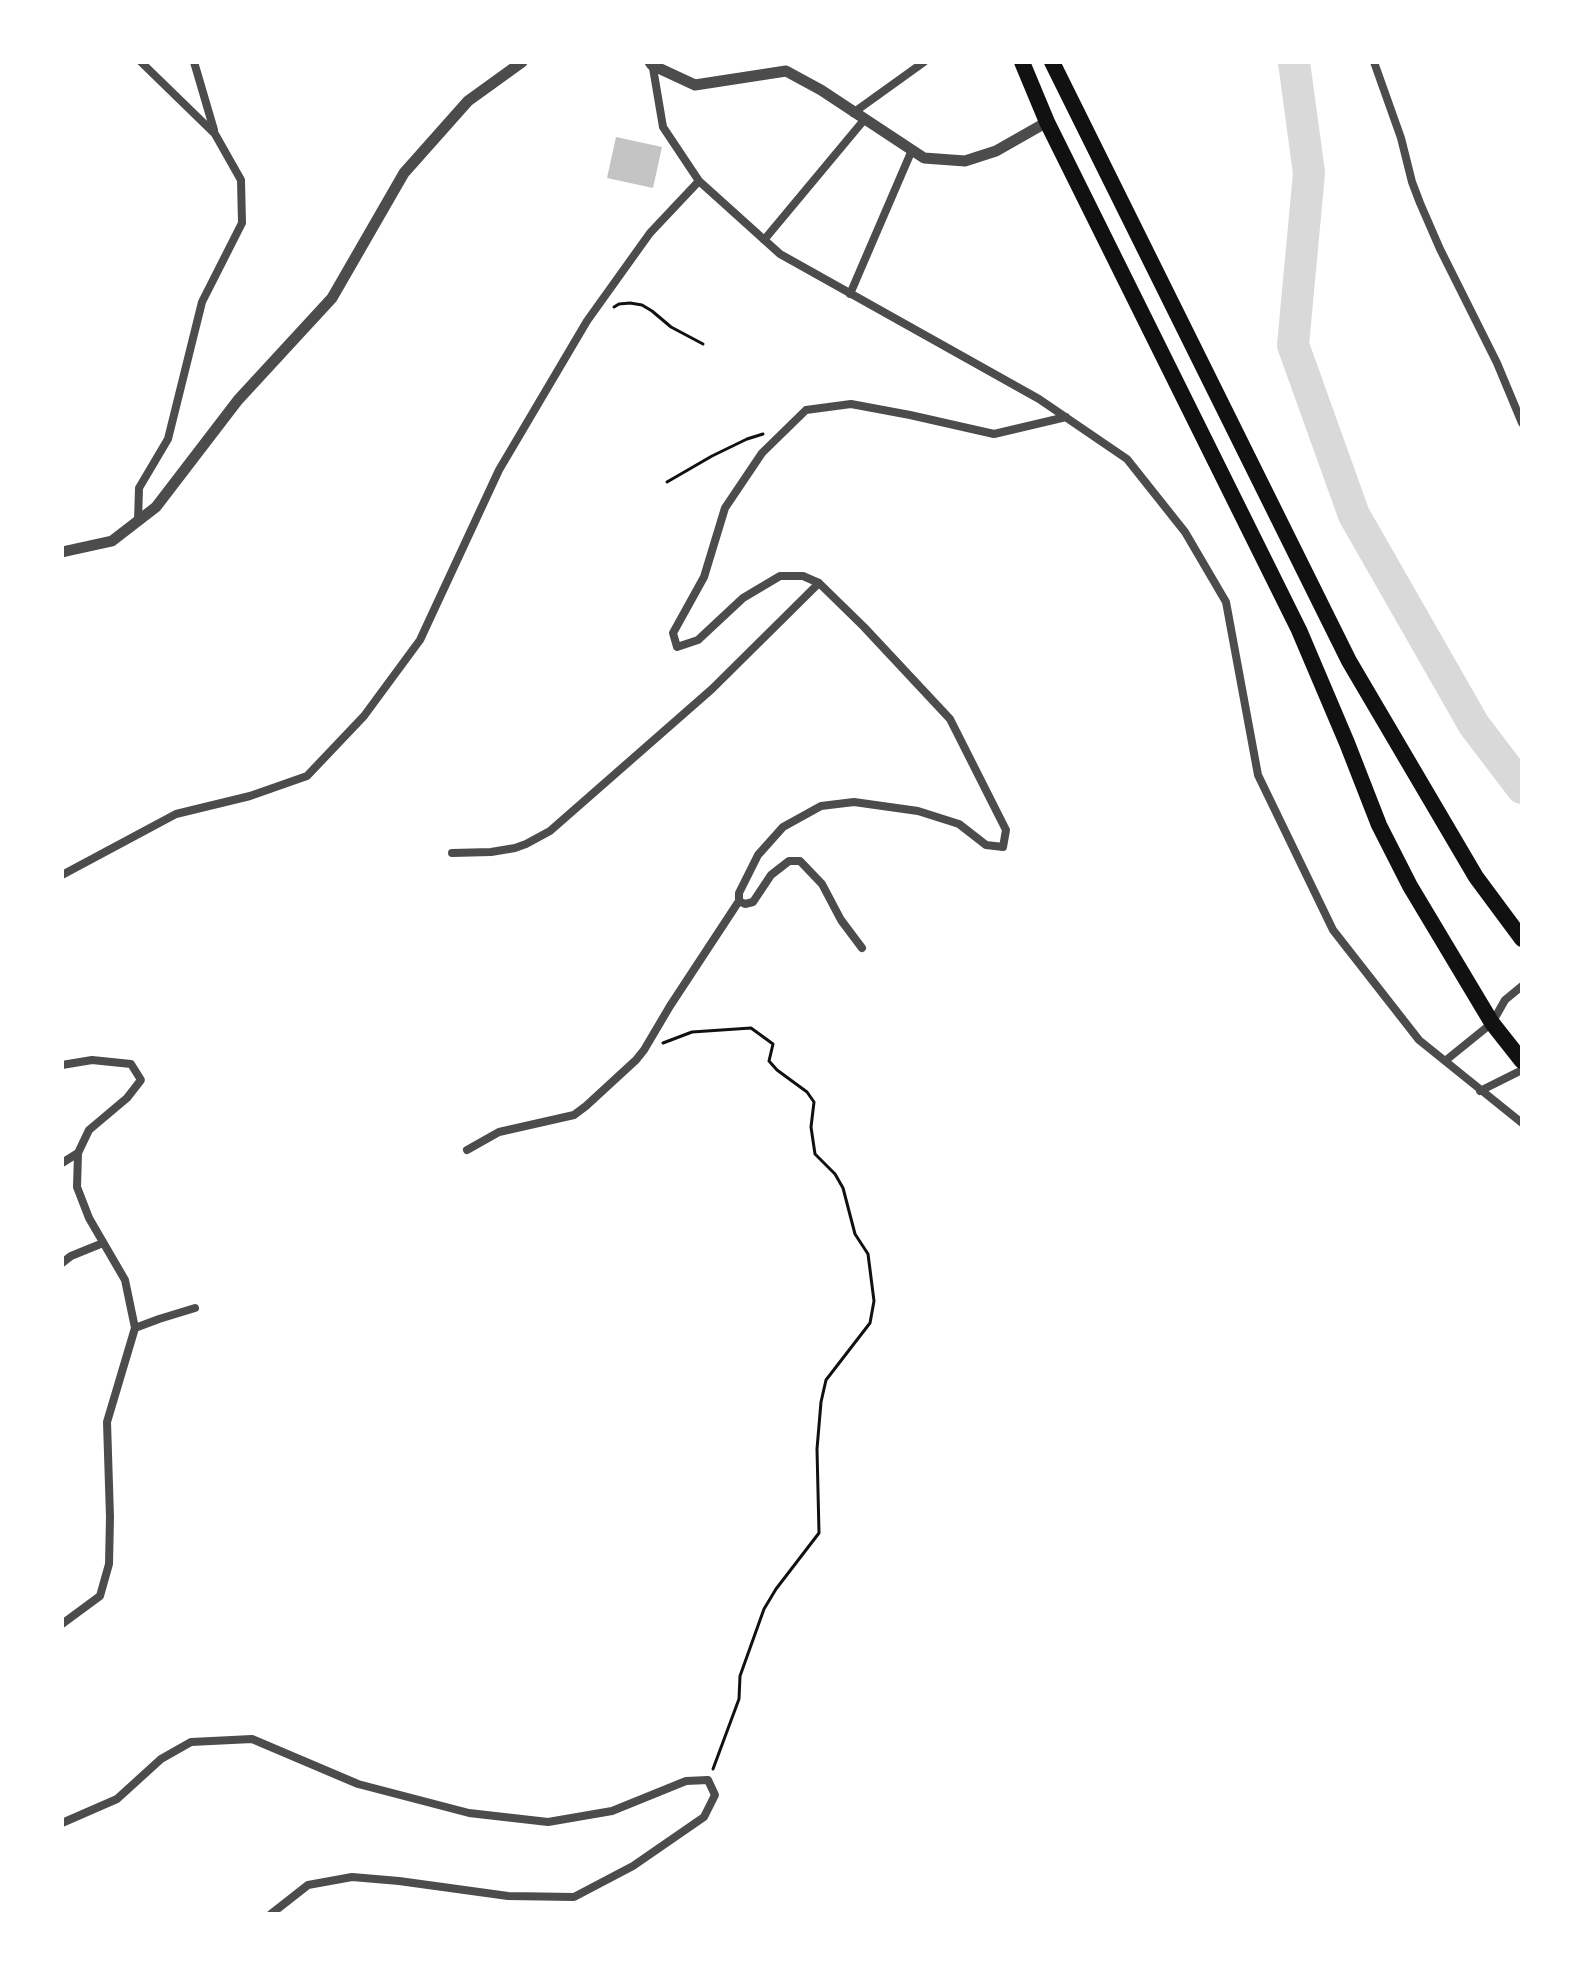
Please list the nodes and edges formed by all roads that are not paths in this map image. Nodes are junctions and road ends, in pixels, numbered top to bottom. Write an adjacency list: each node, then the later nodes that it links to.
1 (141, 62): 12 (street)
2 (194, 62): 12 (street)
3 (522, 62): 19 (street)
4 (924, 62): 9 (street)
5 (1022, 62): 11 (highway)
6 (1052, 62): 25 (highway)
7 (1374, 62): 18 (street)
8 (651, 63): 9 (street); 14 (street)
9 (853, 113): 10 (street)
10 (864, 120): 13 (street); 15 (street)
11 (1047, 122): 13 (street); 28 (highway)
12 (215, 134): 19 (street)
13 (912, 150): 16 (street)
14 (699, 181): 15 (street); 23 (street)
15 (764, 240): 16 (street)
16 (850, 294): 17 (street)
17 (1066, 417): 21 (street); 29 (street)
18 (1522, 423)
19 (138, 521): 20 (street)
20 (62, 552)
21 (819, 583): 22 (street); 24 (street)
22 (452, 853)
23 (62, 875)
24 (739, 901): 26 (street); 35 (street)
25 (1522, 939)
26 (862, 948)
27 (1522, 986): 28 (street)
28 (1492, 1023): 29 (street); 30 (highway)
29 (1445, 1061): 33 (street)
30 (1522, 1061)
31 (62, 1065): 36 (street)
32 (1522, 1070): 33 (street)
33 (1480, 1091): 34 (street)
34 (1522, 1123)
35 (467, 1150)
36 (78, 1153): 37 (street); 38 (street)
37 (62, 1163)
38 (103, 1243): 39 (street); 41 (street)
39 (62, 1263)
40 (195, 1308): 41 (street)
41 (135, 1328): 42 (street)
42 (62, 1624)
43 (62, 1823): 44 (street)
44 (271, 1914)

